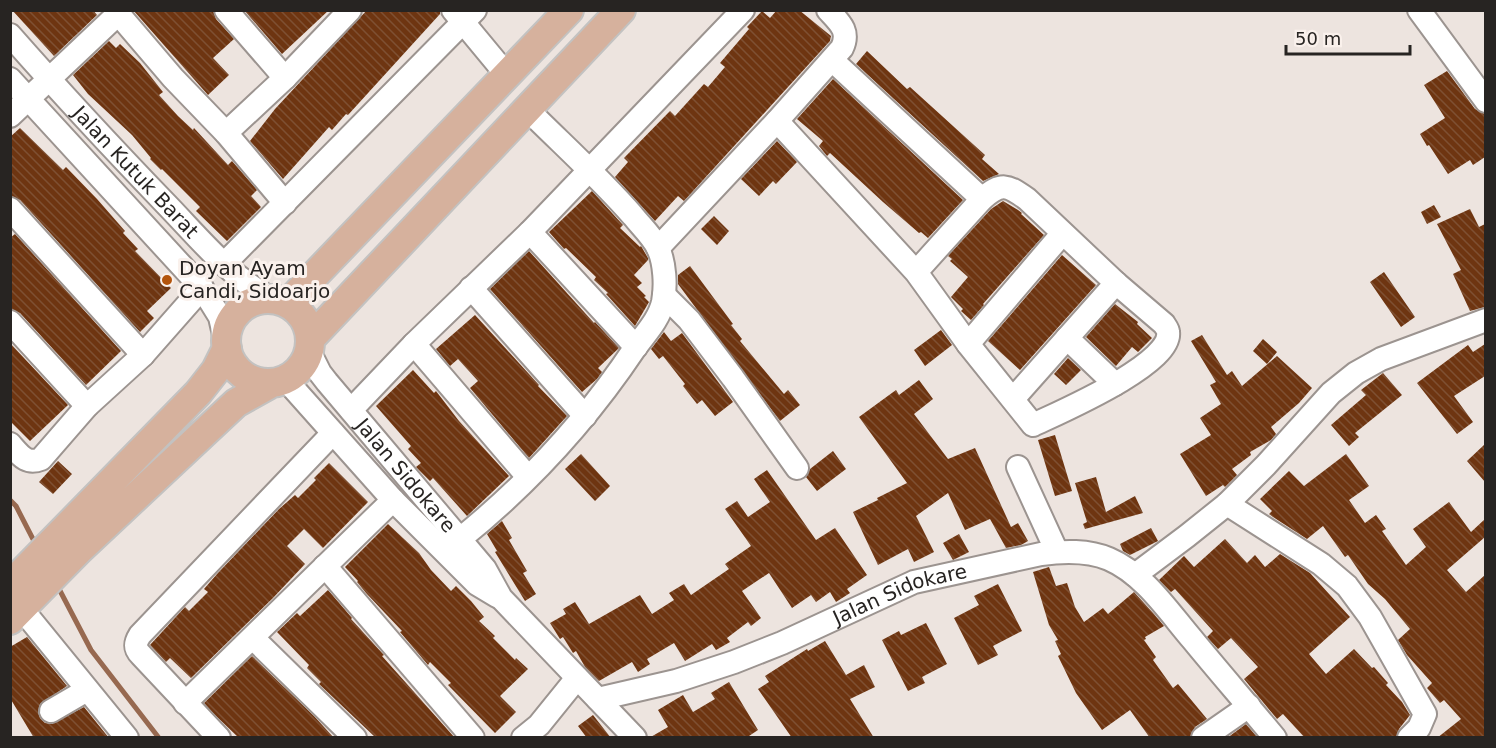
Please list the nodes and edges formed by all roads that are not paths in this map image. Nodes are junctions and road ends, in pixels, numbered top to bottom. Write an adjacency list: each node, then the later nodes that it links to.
1 (226, 10): 13 (street)
2 (569, 10): 12 (main road)
3 (621, 10): 18 (main road)
4 (743, 10): 22 (street)
5 (828, 10): 11 (street)
6 (1419, 10): 17 (street)
7 (117, 12): 15 (street); 21 (street)
8 (344, 13): 13 (street)
9 (464, 15): 12 (street); 24 (street)
10 (10, 35): 15 (street, Jalan Kutuk Barat)
11 (832, 60): 20 (street); 23 (street)
12 (506, 74): 35 (main road)
13 (285, 78): 21 (street)
14 (10, 79): 16 (street, Jalan Kutuk Barat)
15 (49, 80): 16 (street); 29 (street, Jalan Kutuk Barat)
16 (28, 100): 19 (street); 32 (street, Jalan Kutuk Barat)
17 (1485, 101)
18 (526, 109): 22 (street); 42 (main road)
19 (10, 116)
20 (777, 121): 28 (street); 30 (street)
21 (226, 132): 24 (street)
22 (590, 170): 26 (street); 28 (street)
23 (982, 199): 27 (street); 30 (street)
24 (285, 203): 29 (street)
25 (10, 209): 44 (street)
26 (530, 232): 33 (street); 43 (street)
27 (1062, 234): 31 (street); 41 (street)
28 (658, 249): 34 (street)
29 (224, 264): 35 (street, Jalan Kutuk Barat)
30 (916, 272): 41 (street)
31 (1116, 283): 38 (street); 46 (street)
32 (202, 288): 39 (street, Jalan Kutuk Barat); 44 (street)
33 (471, 288): 40 (street); 50 (street)
34 (664, 296): 43 (street); 54 (street)
35 (280, 301): 39 (main road); 42 (main road)
36 (1485, 320): 57 (street)
37 (10, 322): 48 (street)
38 (1067, 338): 46 (street); 47 (street)
39 (226, 343): 45 (main road); 62 (main road)
40 (414, 344): 49 (street); 55 (street)
41 (968, 344): 47 (street)
42 (310, 345): 45 (main road); 49 (street, Jalan Sidokare)
43 (636, 346): 50 (street)
44 (143, 355): 48 (street)
45 (278, 382): 51 (street, Jalan Sidokare); 62 (main road)
46 (1115, 384): 47 (street)
47 (1013, 399)
48 (87, 405): 52 (street)
49 (351, 410): 58 (street, Jalan Sidokare)
50 (585, 416): 55 (street)
51 (333, 433): 56 (street, Jalan Sidokare); 68 (street)
52 (10, 444)
53 (1018, 467): 59 (street)
54 (797, 468)
55 (528, 477): 58 (street)
56 (393, 500): 60 (street); 63 (street, Jalan Sidokare)
57 (1227, 504): 61 (street); 79 (street)
58 (460, 539): 63 (street, Jalan Sidokare)
59 (1057, 552): 61 (street, Jalan Sidokare); 67 (street, Jalan Sidokare)
60 (325, 566): 64 (street); 74 (street)
61 (1135, 575): 69 (street, Jalan Sidokare)
62 (21, 594): 66 (street)
63 (501, 598): 65 (street, Jalan Sidokare)
64 (253, 638): 68 (street); 73 (street)
65 (577, 678): 67 (street, Jalan Sidokare); 75 (street)
66 (87, 690): 70 (street); 71 (street)
67 (598, 699): 76 (street)
68 (185, 703): 72 (street)
69 (1249, 706): 77 (street); 78 (street, Jalan Sidokare)
70 (51, 711)
71 (127, 738)
72 (219, 738)
73 (355, 738)
74 (473, 738)
75 (523, 738)
76 (634, 738)
77 (1203, 738)
78 (1275, 738)
79 (1410, 738)

